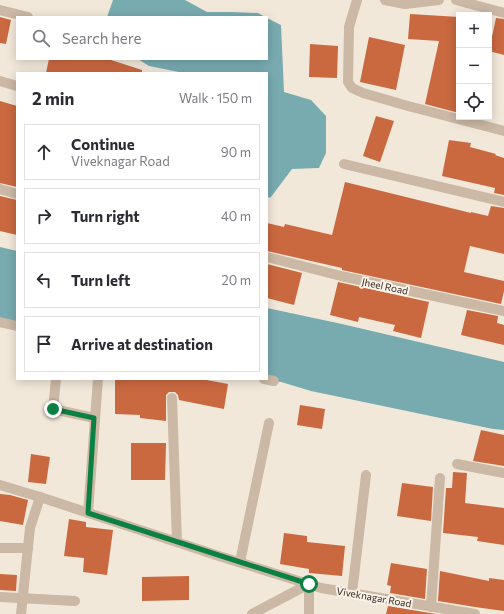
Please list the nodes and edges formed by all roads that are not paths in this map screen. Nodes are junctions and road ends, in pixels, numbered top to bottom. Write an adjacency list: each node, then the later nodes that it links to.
1 (357, 0): 10 (street)
2 (386, 0): 3 (street)
3 (439, 0)
4 (456, 0): 6 (street)
5 (0, 10): 7 (street)
6 (504, 12)
7 (24, 16)
8 (0, 81): 9 (street)
9 (16, 86)
10 (504, 131)
11 (344, 164): 14 (street)
12 (0, 189): 13 (street)
13 (16, 194)
14 (504, 202)
15 (268, 257): 16 (street, Jheel Road)
16 (504, 311)
17 (0, 322): 18 (street)
18 (16, 326)
19 (56, 380): 22 (street)
20 (98, 380): 22 (street)
21 (172, 398): 31 (street)
22 (94, 418): 30 (street)
23 (270, 423): 34 (street)
24 (457, 464): 25 (street)
25 (504, 473)
26 (366, 475): 36 (street)
27 (440, 478): 40 (street)
28 (0, 485): 29 (street, Viveknagar Road)
29 (40, 497): 30 (street, Viveknagar Road); 33 (street)
30 (88, 513): 31 (street, Viveknagar Road)
31 (178, 542): 34 (street, Viveknagar Road)
32 (0, 548): 33 (street)
33 (28, 548): 38 (street)
34 (240, 562): 35 (street, Viveknagar Road)
35 (309, 584): 36 (street, Viveknagar Road); 42 (street); 43 (street)
36 (352, 593): 40 (street, Viveknagar Road)
37 (0, 597): 38 (street)
38 (23, 597): 39 (street); 41 (street)
39 (75, 601)
40 (432, 607): 44 (street, Viveknagar Road)
41 (21, 614)
42 (252, 614)
43 (309, 614)
44 (475, 614)

